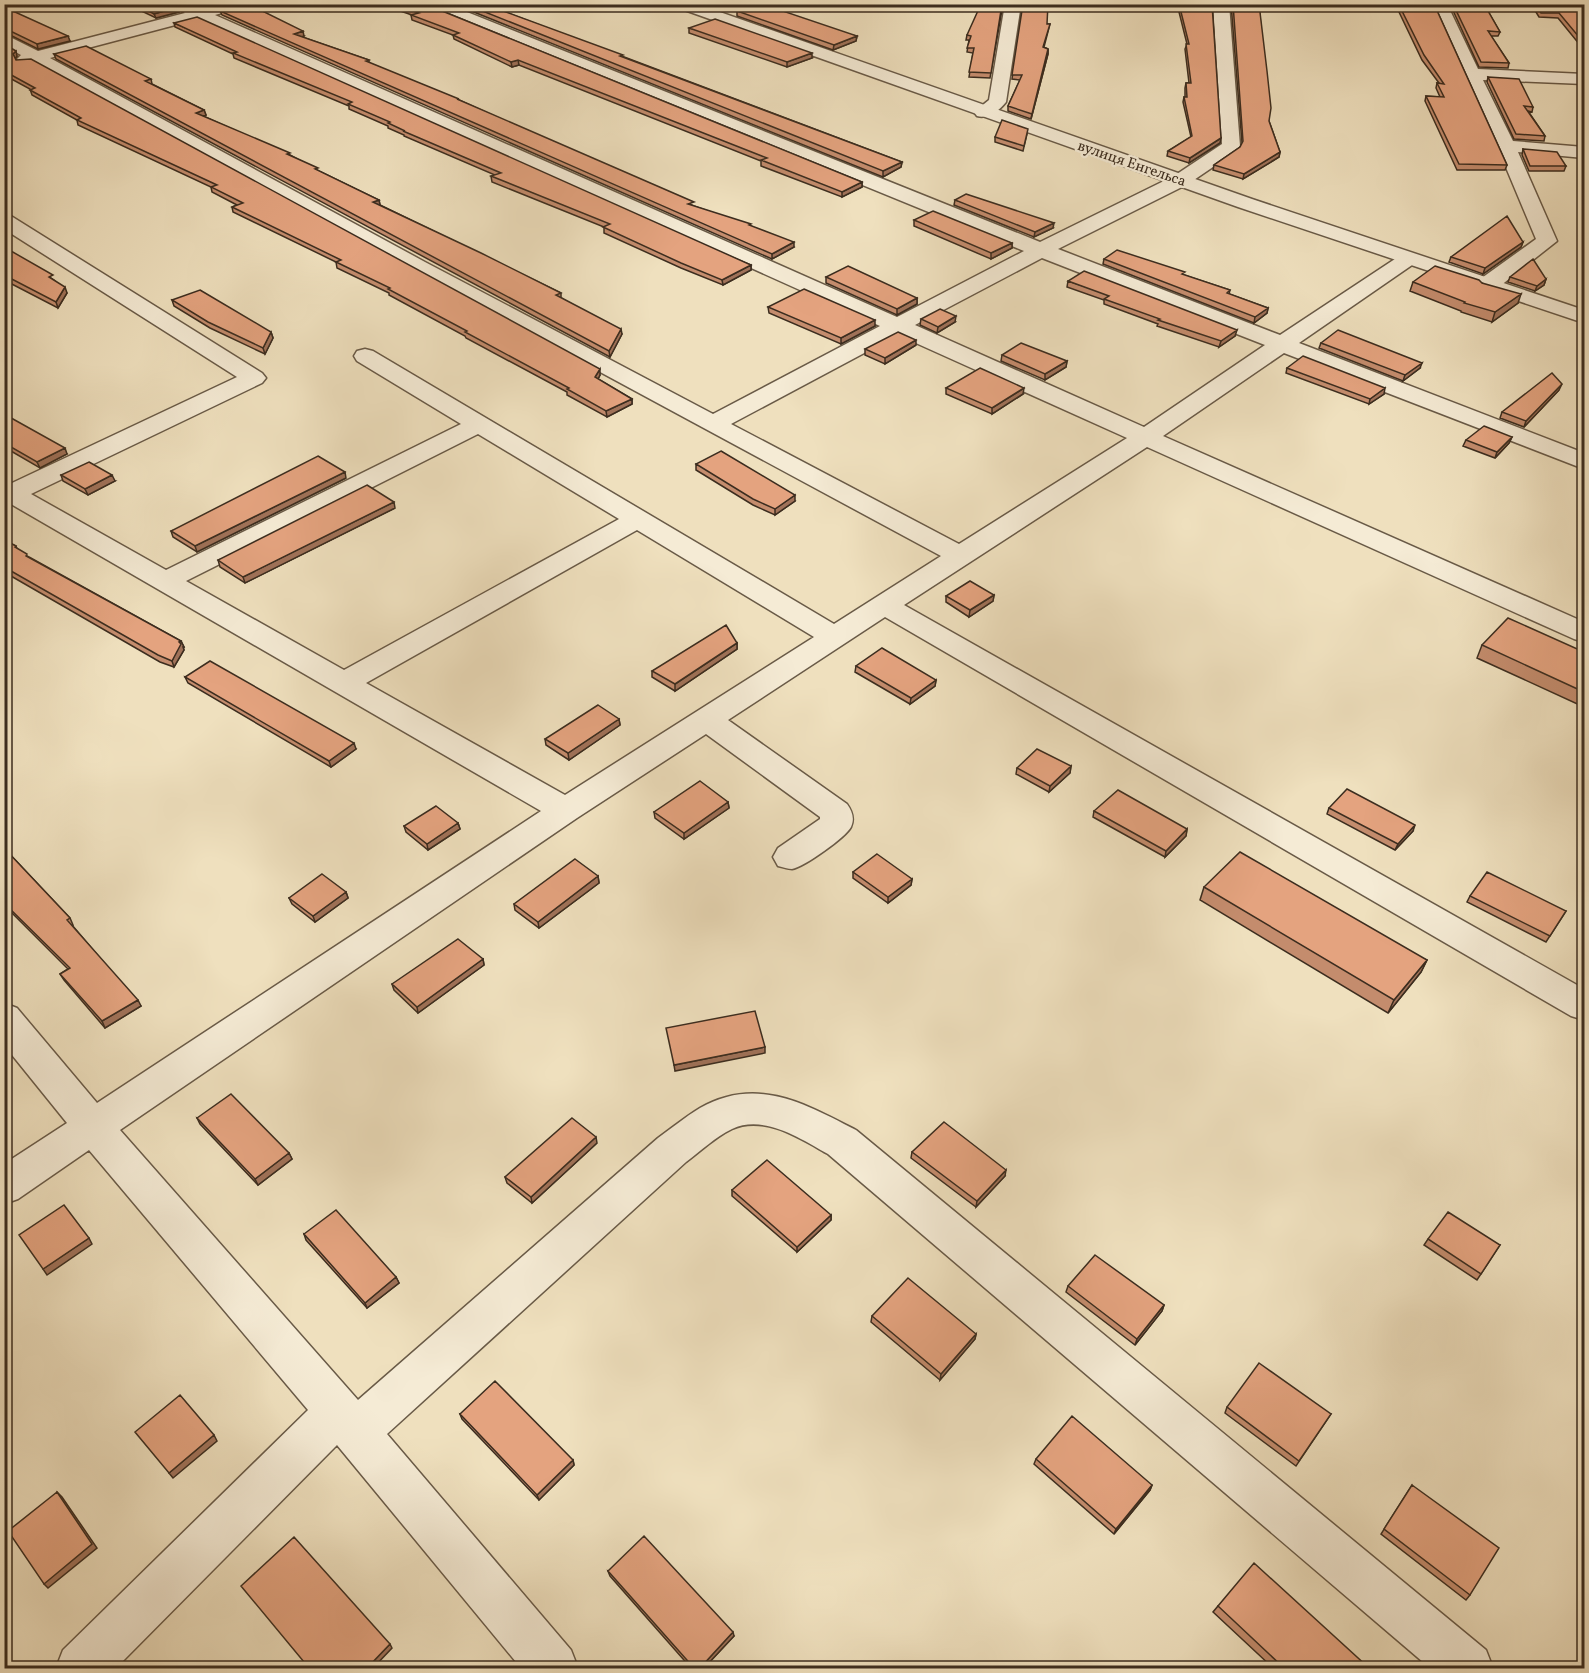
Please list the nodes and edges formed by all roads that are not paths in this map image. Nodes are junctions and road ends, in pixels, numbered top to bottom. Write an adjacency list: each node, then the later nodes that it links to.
1 (178, 4): 10 (street)
2 (238, 4): 10 (street)
3 (432, 4): 21 (street)
4 (681, 4): 16 (street, вулиця Енгельса)
5 (1013, 4): 16 (street)
6 (1221, 4): 19 (street)
7 (1439, 4): 14 (street)
8 (1573, 4): 9 (street)
9 (1584, 5)
10 (199, 14): 12 (street); 25 (street)
11 (4, 39): 12 (street)
12 (37, 56): 13 (street); 28 (street)
13 (4, 65)
14 (1471, 74): 15 (street); 17 (street)
15 (1584, 79)
16 (983, 112): 19 (street, вулиця Енгельса)
17 (1506, 146): 18 (street); 23 (street)
18 (1584, 152)
19 (1181, 180): 21 (street); 22 (street, вулиця Енгельса)
20 (4, 220): 32 (street)
21 (1041, 250): 25 (street); 26 (street)
22 (1408, 259): 23 (street, вулиця Енгельса); 26 (street)
23 (1487, 285): 24 (street, вулиця Енгельса)
24 (1584, 317)
25 (896, 326): 28 (street); 30 (street)
26 (1282, 343): 30 (street); 31 (street)
27 (365, 356): 29 (street)
28 (714, 423): 34 (street)
29 (479, 424): 33 (street); 35 (street)
30 (1145, 437): 34 (street); 37 (street)
31 (1584, 462)
32 (8, 491): 35 (street)
33 (638, 519): 38 (street); 39 (street)
34 (959, 555): 36 (street)
35 (164, 580): 39 (street)
36 (884, 605): 38 (street); 43 (street)
37 (1584, 633)
38 (833, 636): 40 (street)
39 (343, 683): 41 (street)
40 (706, 719): 41 (street); 42 (street)
41 (566, 810): 45 (street)
42 (790, 857)
43 (1584, 1006)
44 (4, 1018): 45 (street)
45 (94, 1128): 46 (street); 47 (street)
46 (4, 1186)
47 (347, 1422): 48 (street); 49 (street); 50 (street)
48 (81, 1668)
49 (553, 1668)
50 (1468, 1668)

